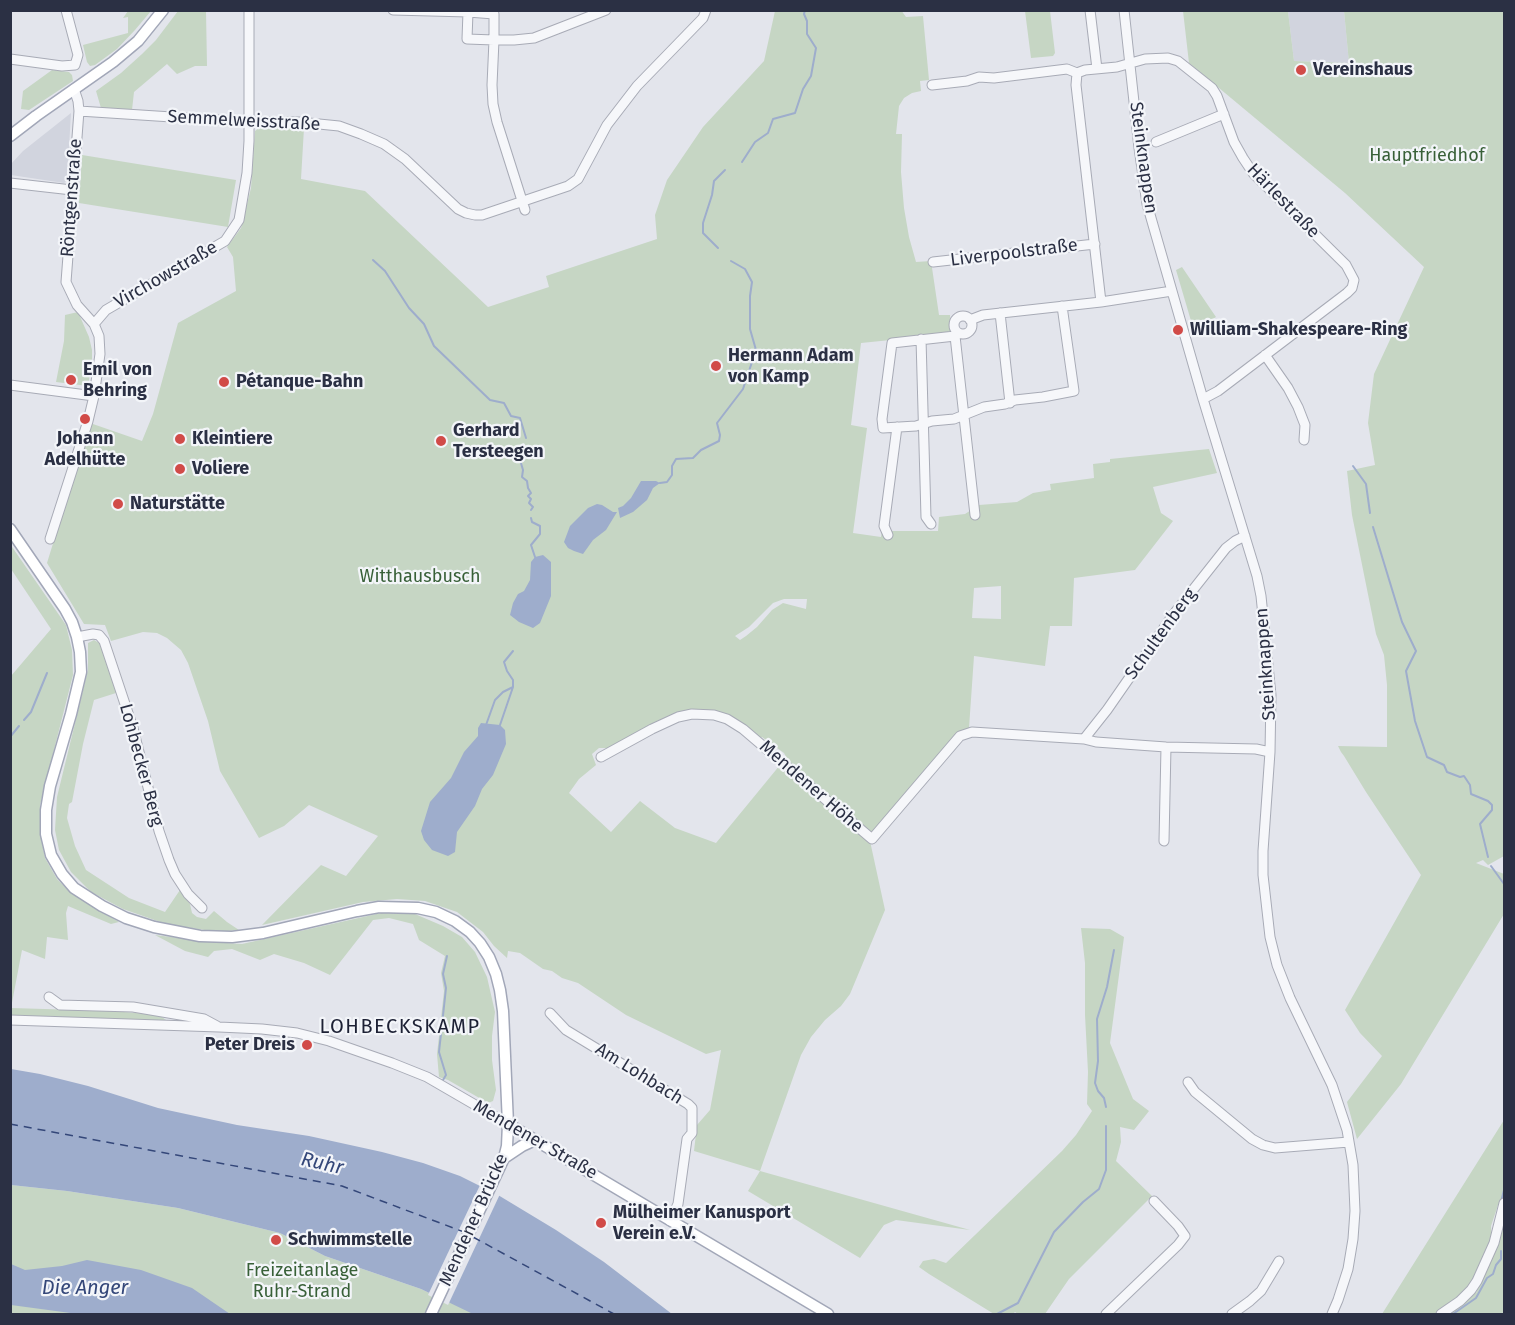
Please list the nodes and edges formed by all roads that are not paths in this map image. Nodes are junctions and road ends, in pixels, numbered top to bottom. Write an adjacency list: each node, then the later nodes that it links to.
1 (66, 10): 11 (street)
2 (163, 10): 16 (main road)
3 (249, 10): 19 (street, Virchowstraße)
4 (393, 10): 9 (street)
5 (606, 10): 10 (street)
6 (706, 10): 24 (street, Semmelweisstraße)
7 (1090, 10): 13 (street)
8 (1124, 10): 12 (street, Steinknappen)
9 (468, 11): 10 (street); 10 (street)
10 (494, 40): 24 (street)
11 (10, 59)
12 (1130, 63): 13 (street); 18 (street, Härlestraße); 27 (street, Steinknappen)
13 (1097, 69): 14 (street)
14 (1077, 73): 15 (street); 25 (street)
15 (932, 85)
16 (74, 89): 17 (street); 20 (main road)
17 (79, 108): 19 (street, Semmelweisstraße); 23 (street, Röntgenstraße)
18 (1224, 114): 21 (street); 35 (street, Härlestraße)
19 (249, 122): 24 (street, Semmelweisstraße); 32 (street, Virchowstraße)
20 (10, 136)
21 (1156, 142)
22 (10, 183): 23 (street)
23 (72, 190): 32 (street, Röntgenstraße)
24 (524, 206)
25 (1095, 244): 26 (street, Liverpoolstraße); 28 (street)
26 (933, 262)
27 (1172, 291): 28 (street); 38 (street, Steinknappen)
28 (1101, 302): 29 (street)
29 (1062, 306): 30 (street); 39 (street)
30 (1000, 313): 31 (street); 39 (street)
31 (970, 320): 33 (street); 33 (street)
32 (94, 324): 37 (street)
33 (957, 334): 34 (street); 40 (street)
34 (921, 339): 41 (street); 42 (street)
35 (1265, 355): 38 (street); 43 (street)
36 (10, 386): 37 (street)
37 (94, 396): 49 (street)
38 (1203, 399): 48 (street, Steinknappen)
39 (1010, 403): 40 (street)
40 (964, 414): 41 (street); 44 (street)
41 (924, 424): 42 (street); 45 (street)
42 (897, 427): 47 (street)
43 (1304, 440)
44 (975, 515)
45 (931, 524)
46 (10, 529): 50 (main road, Mendener Brücke)
47 (888, 535)
48 (1245, 536): 51 (street, Schultenberg); 53 (street, Steinknappen)
49 (50, 539)
50 (77, 638): 56 (street, Lohbecker Berg); 62 (main road, Mendener Brücke)
51 (1084, 739): 52 (street, Mendener Höhe); 54 (street, Mendener Höhe)
52 (1166, 747): 53 (street, Mendener Höhe); 55 (street)
53 (1270, 752): 64 (street, Steinknappen)
54 (601, 757)
55 (1164, 841)
56 (202, 908)
57 (49, 997): 60 (street, Mendener Straße)
58 (550, 1013): 68 (street, Am Lohbach)
59 (10, 1020): 60 (street, Mendener Straße)
60 (219, 1027): 62 (street, Mendener Straße)
61 (1188, 1082): 64 (street)
62 (508, 1124): 63 (main road, Mendener Straße); 65 (main road, Mendener Brücke)
63 (535, 1140): 65 (main road); 68 (main road, Mendener Straße)
64 (1349, 1142): 74 (street, Steinknappen)
65 (503, 1161): 70 (main road, Mendener Brücke)
66 (1154, 1201): 72 (street)
67 (1504, 1203): 75 (street)
68 (670, 1221): 71 (main road, Mendener Straße)
69 (1279, 1262): 73 (street)
70 (431, 1314)
71 (828, 1314)
72 (1106, 1314)
73 (1232, 1314)
74 (1332, 1314)
75 (1440, 1314)

